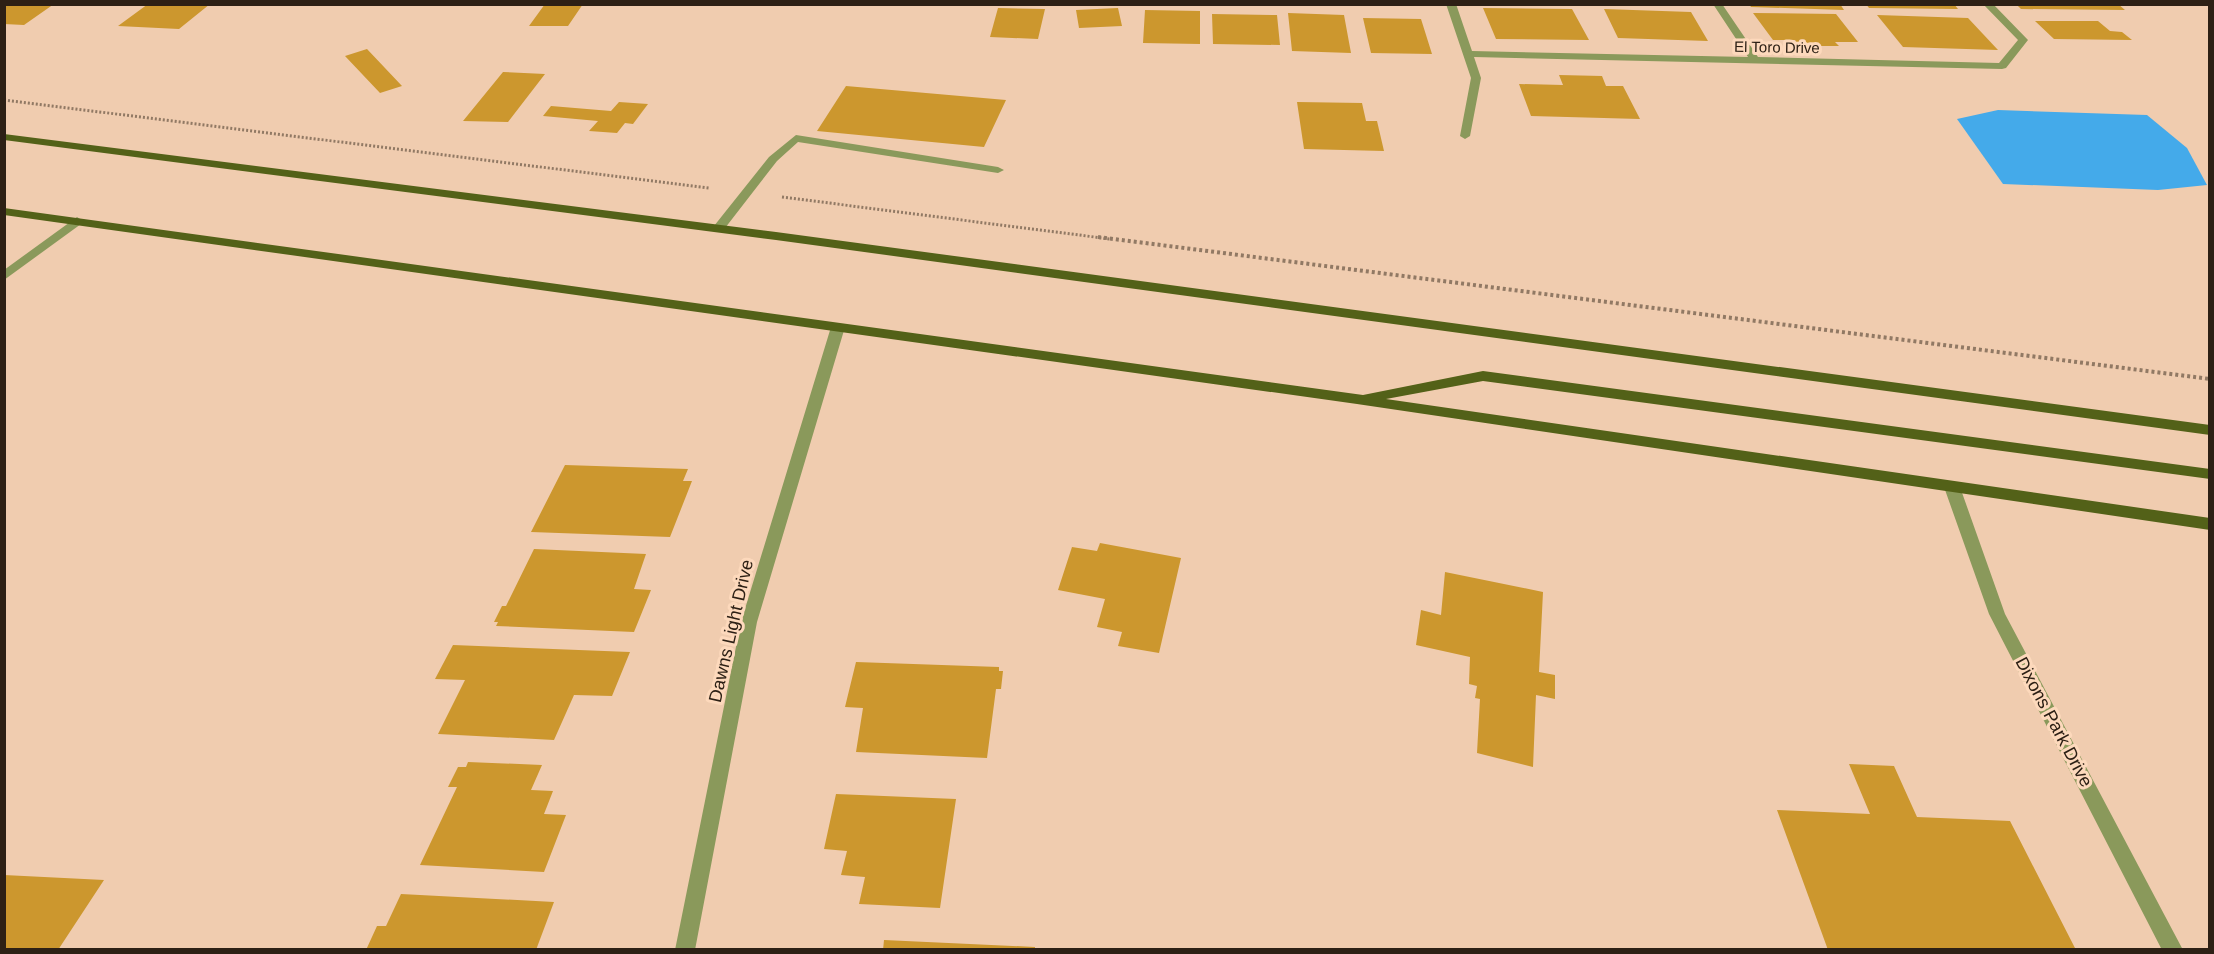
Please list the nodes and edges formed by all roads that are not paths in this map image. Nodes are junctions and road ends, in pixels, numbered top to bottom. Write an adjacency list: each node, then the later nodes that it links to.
1 (1451, 4): 4 (street)
2 (1718, 4): 5 (street)
3 (1987, 4): 5 (street, El Toro Drive)
4 (1468, 54): 5 (street, El Toro Drive); 6 (street)
5 (1755, 61)
6 (1465, 136)
7 (4, 137): 11 (main road)
8 (998, 170): 11 (street)
9 (4, 211): 10 (main road)
10 (77, 221): 12 (street); 13 (main road)
11 (718, 229): 15 (main road)
12 (4, 276)
13 (838, 327): 14 (main road); 19 (street, Dawns Light Drive)
14 (1357, 399): 16 (main road); 17 (main road)
15 (2210, 430)
16 (2210, 474)
17 (1952, 487): 18 (main road); 20 (street, Dixons Park Drive)
18 (2210, 524)
19 (685, 950)
20 (2173, 950)

